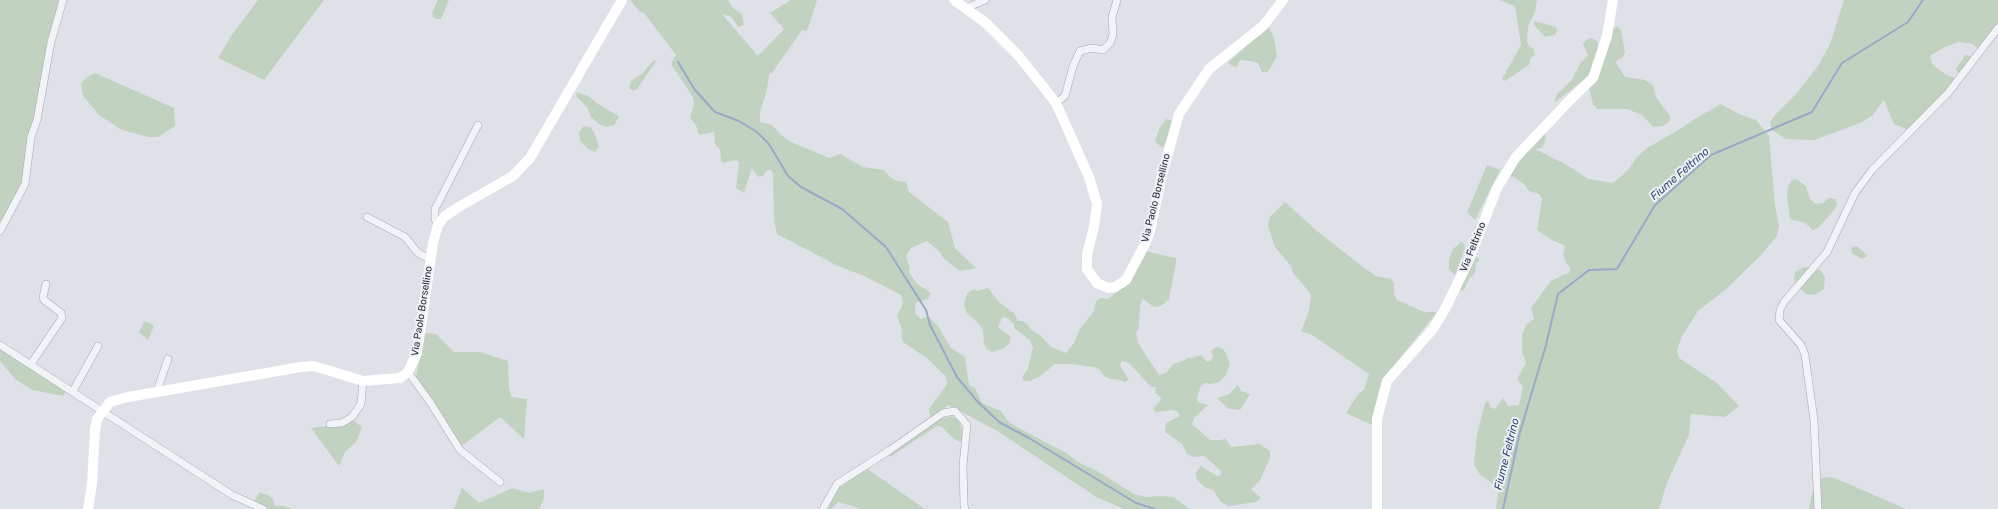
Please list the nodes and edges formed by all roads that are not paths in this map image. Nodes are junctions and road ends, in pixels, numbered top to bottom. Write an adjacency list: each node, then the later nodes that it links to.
1 (63, 0): 14 (street)
2 (622, 0): 13 (street)
3 (954, 0): 8 (street, Via Paolo Borsellino)
4 (985, 0): 8 (street)
5 (1117, 0): 10 (street)
6 (1283, 0): 10 (street, Via Paolo Borsellino)
7 (1613, 0): 32 (street, Via Feltrino)
8 (966, 8): 10 (street, Via Paolo Borsellino)
9 (1998, 28): 33 (street)
10 (1056, 103)
11 (478, 125): 13 (street)
12 (367, 216): 15 (street)
13 (438, 225): 15 (street, Via Paolo Borsellino)
14 (0, 231)
15 (430, 259): 21 (street, Via Paolo Borsellino)
16 (46, 284): 20 (street)
17 (0, 345): 20 (street)
18 (98, 346): 23 (street)
19 (168, 359): 24 (street)
20 (31, 364): 23 (street)
21 (408, 372): 22 (street); 27 (street)
22 (363, 381): 24 (street); 26 (street)
23 (73, 391): 25 (street)
24 (157, 391): 25 (street)
25 (103, 410): 28 (street); 29 (street)
26 (330, 424)
27 (500, 482)
28 (88, 509)
29 (263, 509)
30 (823, 509): 31 (street)
31 (966, 509)
32 (1377, 509)
33 (1818, 509)

